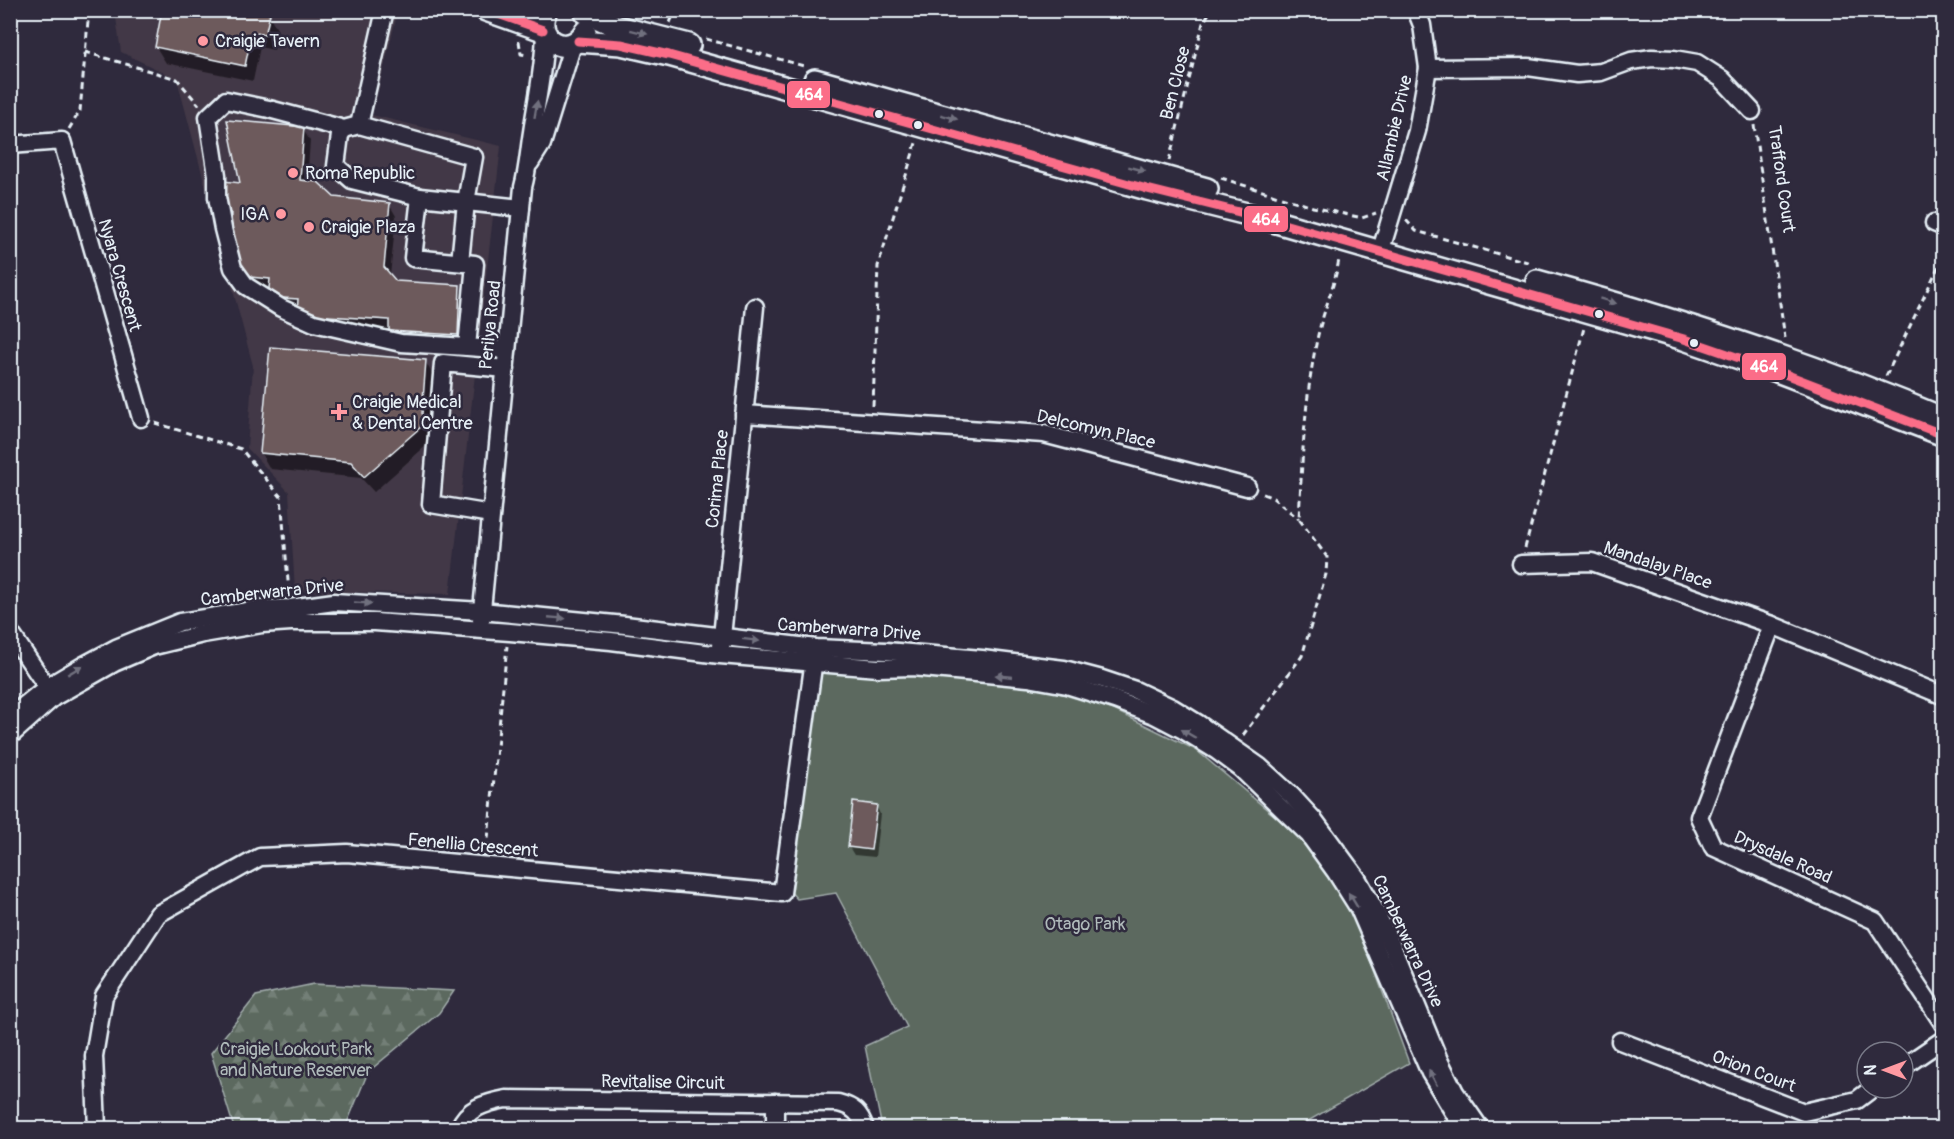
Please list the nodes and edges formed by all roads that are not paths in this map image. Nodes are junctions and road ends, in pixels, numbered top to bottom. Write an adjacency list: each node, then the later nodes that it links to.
1 (385, 10): 9 (street)
2 (486, 10): 5 (main road)
3 (1416, 10): 7 (street, Allambie Drive)
4 (584, 11): 6 (main road); 15 (main road, one-way to 15)
5 (545, 25): 6 (main road); 11 (street, Perilya Road, one-way to 5)
6 (575, 43): 11 (street, Perilya Road); 15 (main road)
7 (1428, 68): 8 (street, Trafford Court); 15 (street, Allambie Drive)
8 (1752, 111)
9 (351, 127): 12 (street); 13 (street); 18 (street)
10 (10, 145): 22 (street, Nyara Crescent)
11 (528, 166): 14 (street, Perilya Road)
12 (420, 197): 13 (street); 16 (street)
13 (466, 202): 14 (street); 16 (street)
14 (521, 208): 19 (street, Perilya Road)
15 (1382, 246): 23 (main road, one-way to 23); 24 (main road)
16 (460, 262): 18 (street)
17 (755, 307): 21 (street, Corima Place)
18 (467, 347): 19 (street)
19 (507, 350): 20 (street, Perilya Road)
20 (506, 369): 26 (street, Perilya Road); 26 (street)
21 (744, 414): 25 (street, Delcomyn Place); 32 (street, Corima Place)
22 (141, 418)
23 (1944, 419)
24 (1944, 435)
25 (1247, 487)
26 (491, 514): 28 (street, Perilya Road)
27 (1521, 564): 29 (street, Mandalay Place)
28 (482, 611): 30 (street, Perilya Road); 32 (street, Camberwarra Drive, one-way to 32); 35 (street, Camberwarra Drive, one-way to 28)
29 (1772, 626): 36 (street, Mandalay Place); 39 (street, Drysdale Road)
30 (480, 630): 33 (street, Camberwarra Drive); 35 (street, Camberwarra Drive)
31 (10, 632): 35 (street)
32 (721, 636): 33 (street, Corima Place); 34 (street, Camberwarra Drive, one-way to 34)
33 (720, 655): 34 (street, Camberwarra Drive)
34 (815, 655): 45 (street, Fenellia Crescent); 49 (street, Camberwarra Drive, one-way to 34); 50 (street, Camberwarra Drive)
35 (51, 692): 37 (street, Camberwarra Drive); 38 (street, Camberwarra Drive)
36 (1944, 696)
37 (10, 717)
38 (10, 736)
39 (1944, 1025)
40 (1944, 1039): 42 (street)
41 (1620, 1041): 43 (street, Orion Court)
42 (1915, 1059)
43 (1857, 1100)
44 (775, 1102): 46 (street, Revitalise Circuit); 47 (street); 48 (street, Revitalise Circuit)
45 (97, 1128)
46 (459, 1128)
47 (775, 1128)
48 (865, 1128)
49 (1463, 1128)
50 (1479, 1128)

